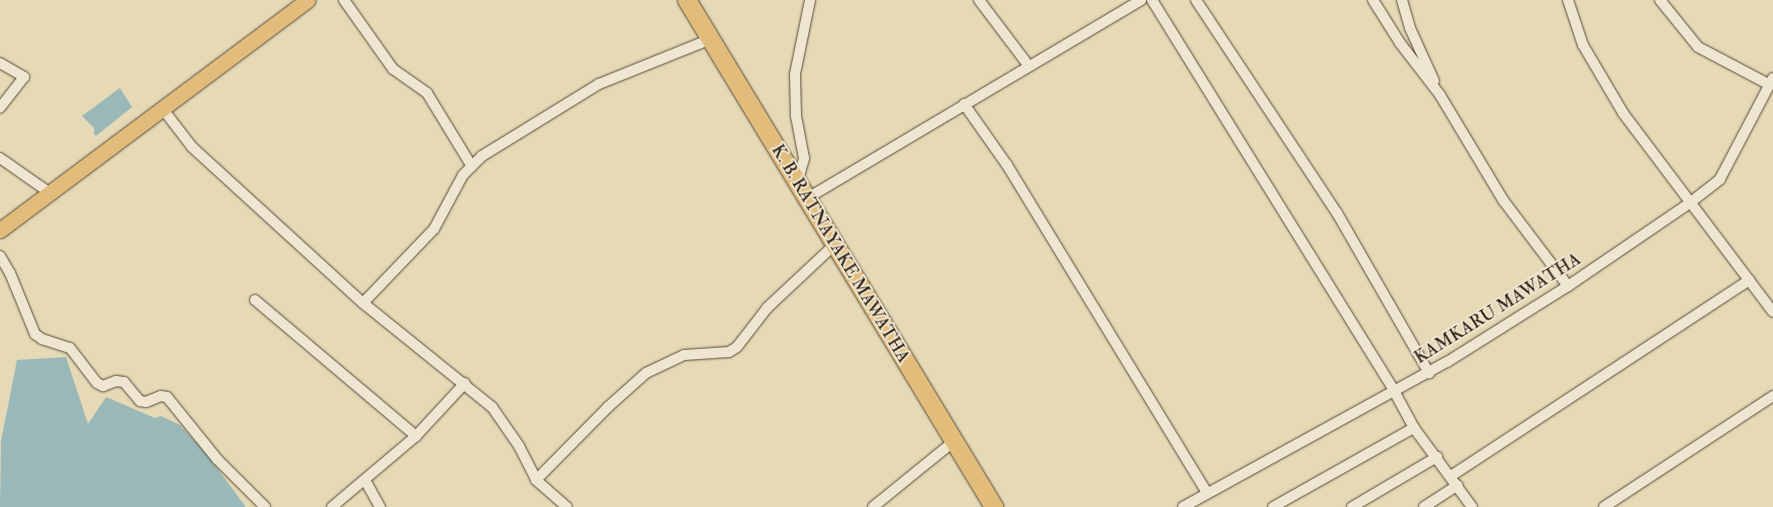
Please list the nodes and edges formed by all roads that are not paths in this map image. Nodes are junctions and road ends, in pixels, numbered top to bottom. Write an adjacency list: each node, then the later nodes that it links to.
1 (308, 0): 20 (main road)
2 (344, 0): 22 (street)
3 (687, 0): 13 (highway, K. B. RATNAYAKE MAWATHA)
4 (810, 0): 23 (street)
5 (979, 0): 15 (street)
6 (1141, 0): 15 (street)
7 (1152, 0): 37 (street)
8 (1196, 0): 35 (street)
9 (1373, 0): 17 (street)
10 (1402, 0): 17 (street)
11 (1568, 0): 26 (street)
12 (1660, 0): 16 (street)
13 (711, 39): 22 (street); 23 (highway, K. B. RATNAYAKE MAWATHA)
14 (0, 63): 19 (street)
15 (1029, 66): 18 (street)
16 (1771, 82): 26 (street, KAMKARU MAWATHA)
17 (1440, 95): 31 (street)
18 (964, 104): 25 (street); 47 (street)
19 (0, 108)
20 (162, 108): 24 (main road); 33 (street)
21 (0, 158): 24 (street)
22 (471, 165): 33 (street)
23 (797, 183): 25 (highway, K. B. RATNAYAKE MAWATHA)
24 (50, 193): 27 (main road)
25 (806, 199): 28 (highway, K. B. RATNAYAKE MAWATHA)
26 (1691, 202): 30 (street); 31 (street, KAMKARU MAWATHA)
27 (0, 230)
28 (834, 245): 41 (highway, K. B. RATNAYAKE MAWATHA); 45 (street)
29 (0, 256): 48 (street)
30 (1749, 280): 34 (street); 43 (street)
31 (1568, 286): 35 (street, KAMKARU MAWATHA)
32 (255, 300): 40 (street)
33 (363, 303): 36 (street)
34 (1773, 312)
35 (1429, 372): 37 (street, KAMKARU MAWATHA)
36 (464, 383): 40 (street); 45 (street)
37 (1394, 391): 39 (street); 47 (street, KAMKARU MAWATHA)
38 (1773, 396): 59 (street)
39 (1414, 428): 42 (street); 55 (street)
40 (416, 436): 44 (street)
41 (953, 442): 52 (street); 53 (highway, K. B. RATNAYAKE MAWATHA)
42 (1437, 457): 43 (street); 56 (street)
43 (1451, 476): 46 (street)
44 (365, 480): 49 (street); 50 (street)
45 (536, 480): 51 (street)
46 (1458, 486): 57 (street); 58 (street)
47 (1207, 493): 54 (street, KAMKARU MAWATHA)
48 (265, 507)
49 (332, 507)
50 (380, 507)
51 (567, 507)
52 (873, 507)
53 (994, 507)
54 (1183, 507)
55 (1272, 507)
56 (1352, 507)
57 (1424, 507)
58 (1472, 507)
59 (1604, 507)

